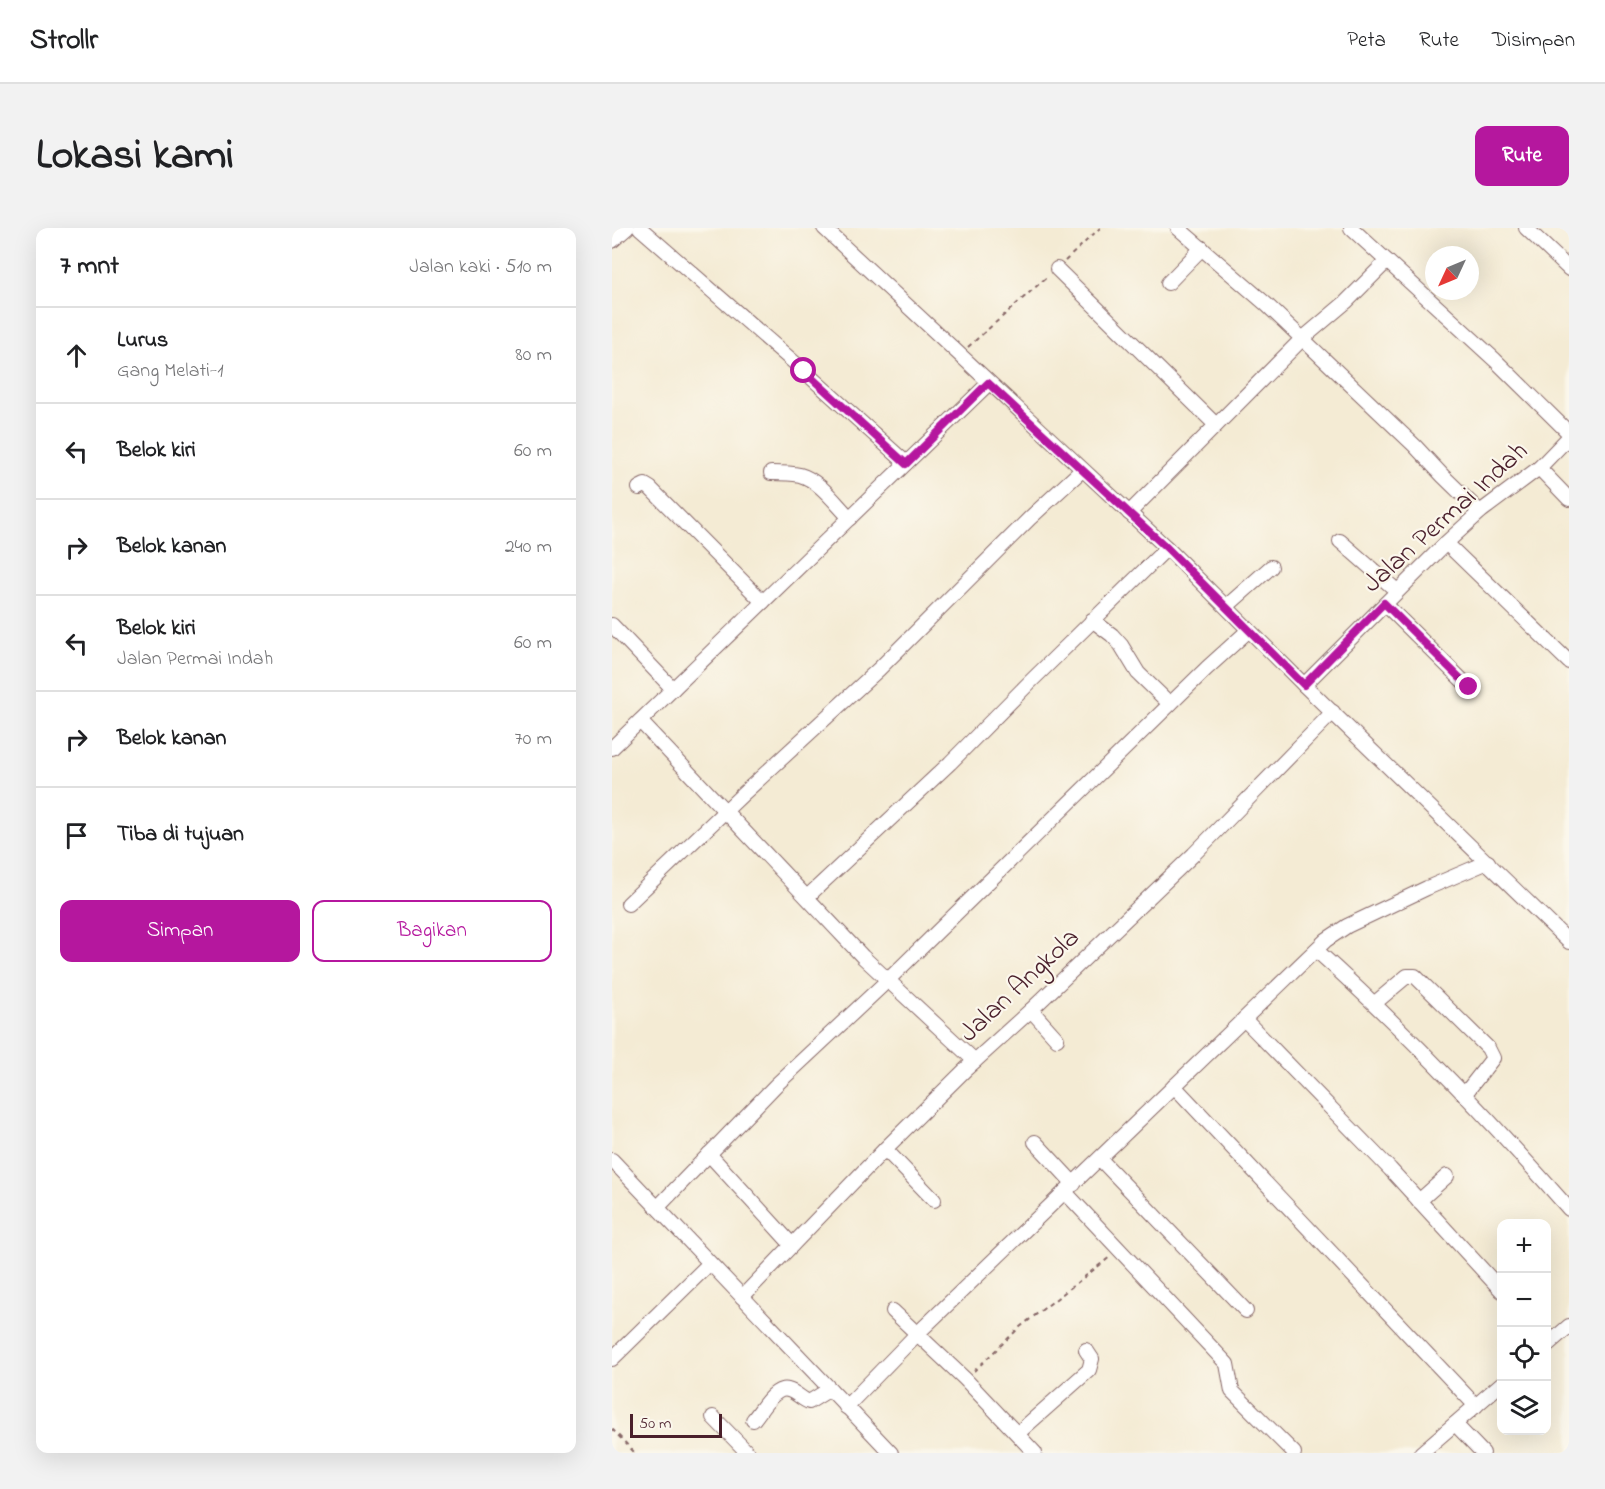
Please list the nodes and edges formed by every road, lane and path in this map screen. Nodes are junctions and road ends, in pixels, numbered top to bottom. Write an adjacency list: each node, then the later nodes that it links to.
1 (627, 228): 8 (street)
2 (640, 228): 19 (street)
3 (824, 228): 15 (street)
4 (1100, 228): 11 (path)
5 (1178, 228): 9 (street)
6 (1351, 228): 10 (street)
7 (1526, 228): 12 (street)
8 (612, 241)
9 (1202, 249): 13 (street); 14 (street)
10 (1387, 261): 14 (street); 18 (street)
11 (1057, 269): 15 (path); 17 (street)
12 (1569, 269)
13 (1168, 284)
14 (1301, 340): 17 (street); 25 (street)
15 (959, 356): 16 (street)
16 (988, 383): 19 (street); 21 (street)
17 (1216, 425): 26 (street)
18 (1569, 435): 20 (street, Jalan Permai Indah)
19 (906, 464): 27 (street)
20 (1539, 468): 24 (street); 25 (street, Jalan Permai Indah)
21 (1082, 470): 26 (street); 47 (street)
22 (771, 472): 27 (street)
23 (639, 488): 33 (street)
24 (1569, 499)
25 (1480, 512): 29 (street, Jalan Permai Indah)
26 (1129, 513): 30 (street)
27 (850, 518): 33 (street)
28 (1340, 541): 32 (street)
29 (1446, 543): 32 (street, Jalan Permai Indah); 39 (street)
30 (1167, 548): 35 (street); 36 (street)
31 (1272, 567): 35 (street)
32 (1397, 591): 34 (street, Jalan Permai Indah)
33 (763, 602): 42 (street)
34 (1384, 603): 40 (street, Jalan Permai Indah); 41 (street)
35 (1227, 606): 38 (street)
36 (1092, 620): 43 (street); 49 (street)
37 (612, 625): 42 (street)
38 (1249, 630): 40 (street); 43 (street)
39 (1569, 662)
40 (1304, 685): 44 (street)
41 (1469, 687)
42 (673, 689): 45 (street)
43 (1170, 704): 53 (street)
44 (1333, 712): 48 (street); 55 (street, Jalan Angkola)
45 (640, 721): 46 (street); 47 (street)
46 (612, 748)
47 (726, 811): 49 (street); 50 (street)
48 (1488, 862): 51 (street); 52 (street)
49 (807, 897): 53 (street)
50 (628, 904)
51 (1569, 942)
52 (1316, 950): 54 (street); 56 (street)
53 (887, 981): 58 (street); 63 (street)
54 (1375, 1003): 60 (street); 60 (street)
55 (1032, 1011): 57 (street); 58 (street, Jalan Angkola)
56 (1244, 1019): 59 (street); 69 (street)
57 (1057, 1039)
58 (975, 1061): 62 (street, Jalan Angkola)
59 (1174, 1086): 65 (street); 87 (street)
60 (1464, 1095): 71 (street)
61 (1035, 1142): 67 (street)
62 (885, 1149): 68 (street); 72 (street, Jalan Angkola)
63 (709, 1154): 70 (street); 72 (street)
64 (612, 1160): 70 (street)
65 (1100, 1160): 67 (street); 78 (street)
66 (1446, 1176): 69 (street)
67 (1070, 1188): 73 (street); 80 (street)
68 (934, 1200)
69 (1419, 1201): 75 (street)
70 (657, 1207): 74 (street)
71 (1569, 1209)
72 (792, 1245): 76 (street, Jalan Angkola)
73 (1119, 1250): 84 (path); 98 (street)
74 (709, 1264): 76 (street); 83 (street)
75 (1497, 1286)
76 (742, 1297): 86 (street)
77 (893, 1311): 80 (street)
78 (1246, 1311)
79 (1569, 1326): 81 (street)
80 (917, 1334): 84 (street); 88 (street)
81 (1551, 1341)
82 (1086, 1350): 93 (street)
83 (612, 1359)
84 (965, 1379): 93 (street)
85 (1497, 1387): 87 (street)
86 (830, 1389): 88 (street); 90 (street)
87 (1476, 1406): 91 (street)
88 (846, 1407): 96 (street)
89 (713, 1417): 95 (street)
90 (753, 1420)
91 (1455, 1424): 99 (street); 100 (street)
92 (612, 1429): 94 (path)
93 (1018, 1433): 97 (street)
94 (635, 1453)
95 (748, 1453)
96 (891, 1453)
97 (1035, 1453)
98 (1294, 1453)
99 (1421, 1453)
100 (1483, 1453)

